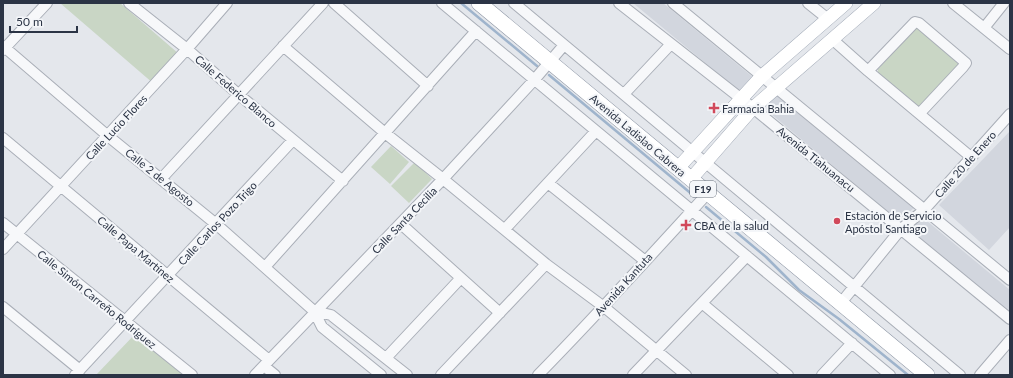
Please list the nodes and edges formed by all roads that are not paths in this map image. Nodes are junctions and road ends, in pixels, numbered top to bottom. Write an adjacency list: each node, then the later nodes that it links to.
1 (47, 3): 23 (street)
2 (128, 3): 24 (street, Calle Federico Blanco)
3 (227, 3): 24 (street, Calle Lucio Flores)
4 (323, 3): 22 (street)
5 (334, 3): 30 (street)
6 (442, 3): 18 (street)
7 (479, 3): 26 (highway, Avenida Ladislao Cabrera / F19)
8 (514, 3): 21 (street)
9 (619, 3): 20 (street, Avenida Tiahuanacu)
10 (673, 3): 28 (street)
11 (808, 3): 16 (street)
12 (846, 3): 16 (main road)
13 (874, 3): 19 (main road)
14 (953, 3): 17 (street)
15 (1004, 3): 17 (street)
16 (828, 19): 28 (main road)
17 (984, 28): 25 (street)
18 (476, 32): 29 (street); 30 (street)
19 (832, 39): 27 (street); 31 (main road)
20 (671, 44): 33 (street); 34 (street, Avenida Tiahuanacu)
21 (564, 45): 26 (street, Calle Santa Cecilia); 33 (street)
22 (283, 46): 32 (street); 39 (street)
23 (4, 48): 40 (street, Calle 2 de Agosto)
24 (187, 49): 32 (street, Calle Federico Blanco); 40 (street, Calle Lucio Flores)
25 (1010, 49)
26 (550, 62): 29 (street, Calle Santa Cecilia); 46 (highway, Avenida Ladislao Cabrera / F19)
27 (868, 71): 36 (street); 36 (street)
28 (762, 76): 31 (street); 34 (main road)
29 (535, 79): 38 (street); 48 (street, Calle Santa Cecilia)
30 (428, 86): 39 (street)
31 (775, 87): 35 (main road); 54 (street)
32 (238, 94): 42 (street, Calle Federico Blanco); 47 (street)
33 (624, 94): 43 (street)
34 (741, 98): 35 (street, Avenida Tiahuanacu); 43 (main road)
35 (753, 108): 45 (main road); 59 (street, Avenida Tiahuanacu)
36 (920, 113): 44 (street)
37 (1010, 114): 44 (street, Calle 20 de Enero)
38 (596, 131): 51 (street); 55 (street)
39 (385, 133): 48 (street); 50 (street)
40 (108, 136): 47 (street, Calle 2 de Agosto); 52 (street, Calle Lucio Flores)
41 (3, 138): 52 (street, Calle Papa Martínez)
42 (293, 140): 50 (street, Calle Federico Blanco); 57 (street, Calle Carlos Pozo Trigo)
43 (693, 151): 45 (street); 46 (main road)
44 (971, 157): 54 (street, Calle 20 de Enero)
45 (706, 162): 49 (main road); 70 (street)
46 (678, 168): 49 (highway, Avenida Ladislao Cabrera / F19)
47 (162, 178): 57 (street, Calle 2 de Agosto)
48 (443, 179): 58 (street, Calle Santa Cecilia); 60 (street)
49 (691, 179): 53 (highway, Avenida Ladislao Cabrera / F19)
50 (342, 180): 66 (street)
51 (548, 183): 60 (street); 64 (street)
52 (61, 186): 61 (street, Calle Lucio Flores); 67 (street, Calle Papa Martínez)
53 (708, 193): 55 (street, Avenida Kantuta); 72 (highway, Avenida Ladislao Cabrera / F19)
54 (924, 210): 59 (street, Calle 20 de Enero); 69 (street)
55 (691, 211): 63 (street); 64 (street, Avenida Kantuta)
56 (3, 223): 61 (street, Calle Simón Carreño Rodríguez)
57 (216, 224): 66 (street, Calle 2 de Agosto); 67 (street, Calle Carlos Pozo Trigo)
58 (401, 224): 68 (street); 75 (street, Calle Santa Cecilia)
59 (901, 229): 70 (street, Calle 20 de Enero); 77 (street, Avenida Tiahuanacu)
60 (505, 230): 65 (street)
61 (17, 234): 62 (street, Calle Lucio Flores); 78 (street, Calle Simón Carreño Rodríguez)
62 (3, 249)
63 (747, 256): 71 (street); 80 (street)
64 (644, 260): 74 (street, Avenida Kantuta)
65 (546, 264): 74 (street); 76 (street)
66 (265, 267): 75 (street, Calle 2 de Agosto)
67 (168, 275): 78 (street, Calle Carlos Pozo Trigo); 83 (street, Calle Papa Martínez)
68 (460, 279): 76 (street); 82 (street)
69 (1010, 280)
70 (853, 286): 72 (street, Calle 20 de Enero); 98 (street)
71 (703, 304): 81 (street); 94 (street)
72 (840, 304): 97 (highway, Avenida Ladislao Cabrera / F19)
73 (3, 307): 84 (street)
74 (604, 307): 81 (street); 91 (street, Avenida Kantuta)
75 (314, 311): 82 (street, Calle 2 de Agosto); 83 (street, Calle Santa Cecilia); 88 (street, Calle 2 de Agosto)
76 (500, 313): 90 (street)
77 (1010, 319)
78 (124, 322): 84 (street, Calle Carlos Pozo Trigo); 85 (street, Calle Simón Carreño Rodríguez)
79 (1010, 340): 99 (street)
80 (852, 343): 95 (street); 96 (street)
81 (656, 350): 92 (street); 93 (street)
82 (386, 358): 89 (street, Calle 2 de Agosto)
83 (266, 363): 86 (street, Calle Santa Cecilia); 87 (street, Calle Papa Martínez)
84 (77, 372)
85 (192, 375)
86 (255, 375)
87 (275, 375)
88 (381, 375)
89 (407, 375)
90 (441, 375)
91 (538, 375)
92 (633, 375)
93 (686, 375)
94 (788, 375)
95 (822, 375)
96 (890, 375)
97 (927, 375)
98 (960, 375)
99 (980, 375)

